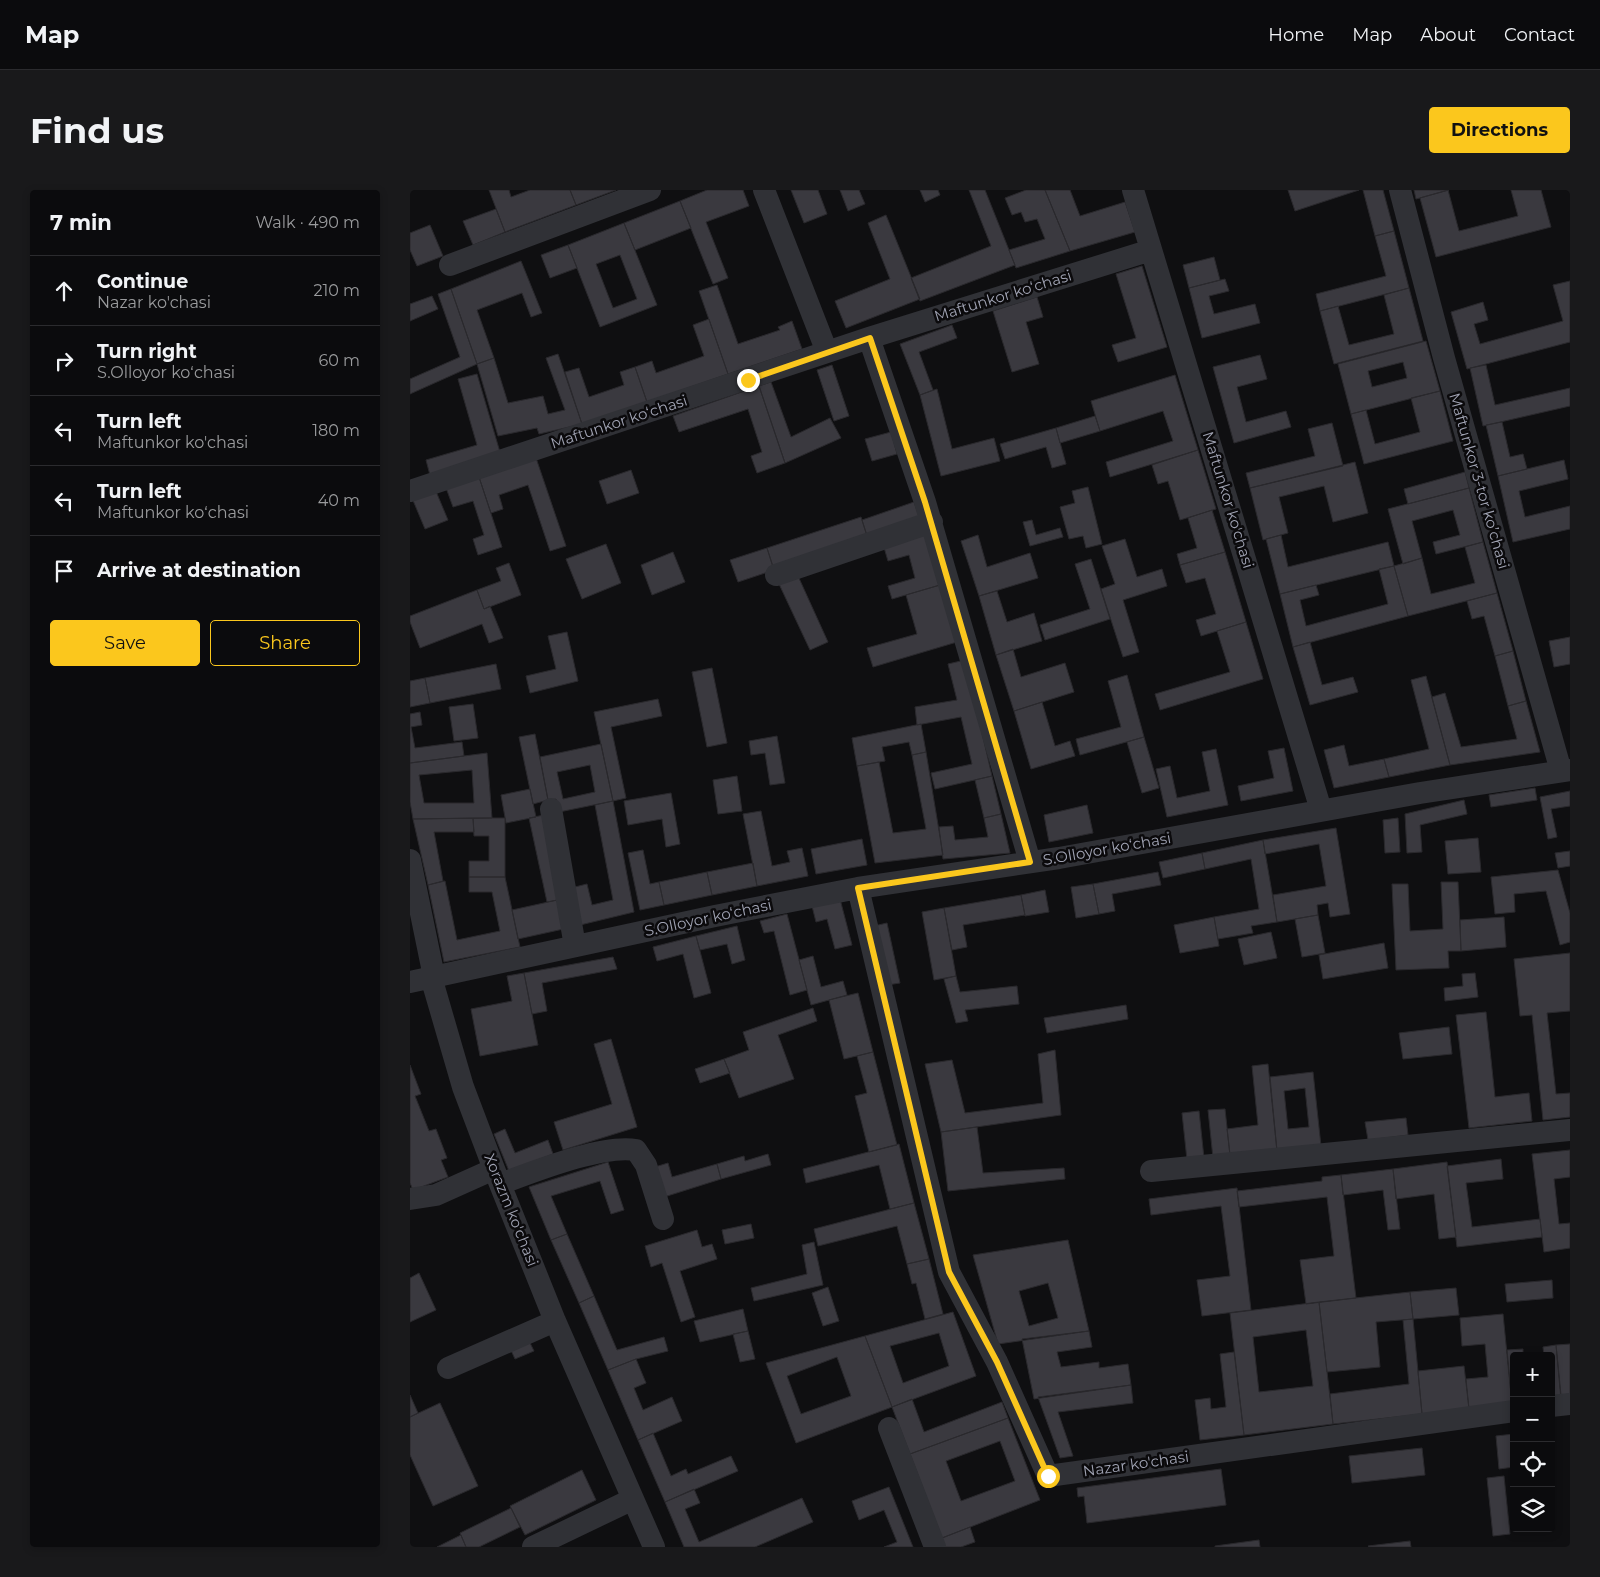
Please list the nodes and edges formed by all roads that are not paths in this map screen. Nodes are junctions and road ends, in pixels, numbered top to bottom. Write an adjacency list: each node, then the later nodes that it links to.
1 (650, 190): 6 (street)
2 (764, 190): 8 (street)
3 (1133, 190): 5 (street, Maftunkor ko'chasi)
4 (1400, 190): 12 (street, Maftunkor 3-tor koʼchasi)
5 (1151, 250): 7 (street, Maftunkor koʻchasi); 14 (street, Maftunkor ko'chasi)
6 (450, 265)
7 (870, 338): 8 (street, Maftunkor koʻchasi); 10 (street)
8 (827, 352): 9 (street, Maftunkor koʻchasi)
9 (410, 491)
10 (932, 522): 11 (street); 16 (street)
11 (776, 574)
12 (1566, 770): 14 (street, S.Olloyor koʻchasi)
13 (551, 809): 18 (street)
14 (1321, 810): 16 (street, S.Olloyor koʻchasi)
15 (410, 860): 19 (street, Xorazm ko'chasi)
16 (1030, 862): 17 (street, S.Olloyor koʻchasi)
17 (858, 888): 18 (street, S.Olloyor koʻchasi); 29 (street, Nazar ko'chasi)
18 (575, 946): 19 (street, S.Olloyor koʻchasi)
19 (420, 979): 22 (street, Xorazm ko'chasi)
20 (1570, 1130): 21 (street)
21 (1151, 1171)
22 (497, 1176): 23 (street); 24 (street); 25 (street, Xorazm ko'chasi)
23 (410, 1199)
24 (663, 1219)
25 (555, 1321): 26 (street); 31 (street, Xorazm ko'chasi)
26 (448, 1368)
27 (1570, 1404): 28 (street)
28 (1555, 1406)
29 (1510, 1412)
30 (890, 1428): 34 (street)
31 (633, 1499): 32 (street); 33 (street, Xorazm ko'chasi)
32 (533, 1547)
33 (654, 1547)
34 (934, 1547)

